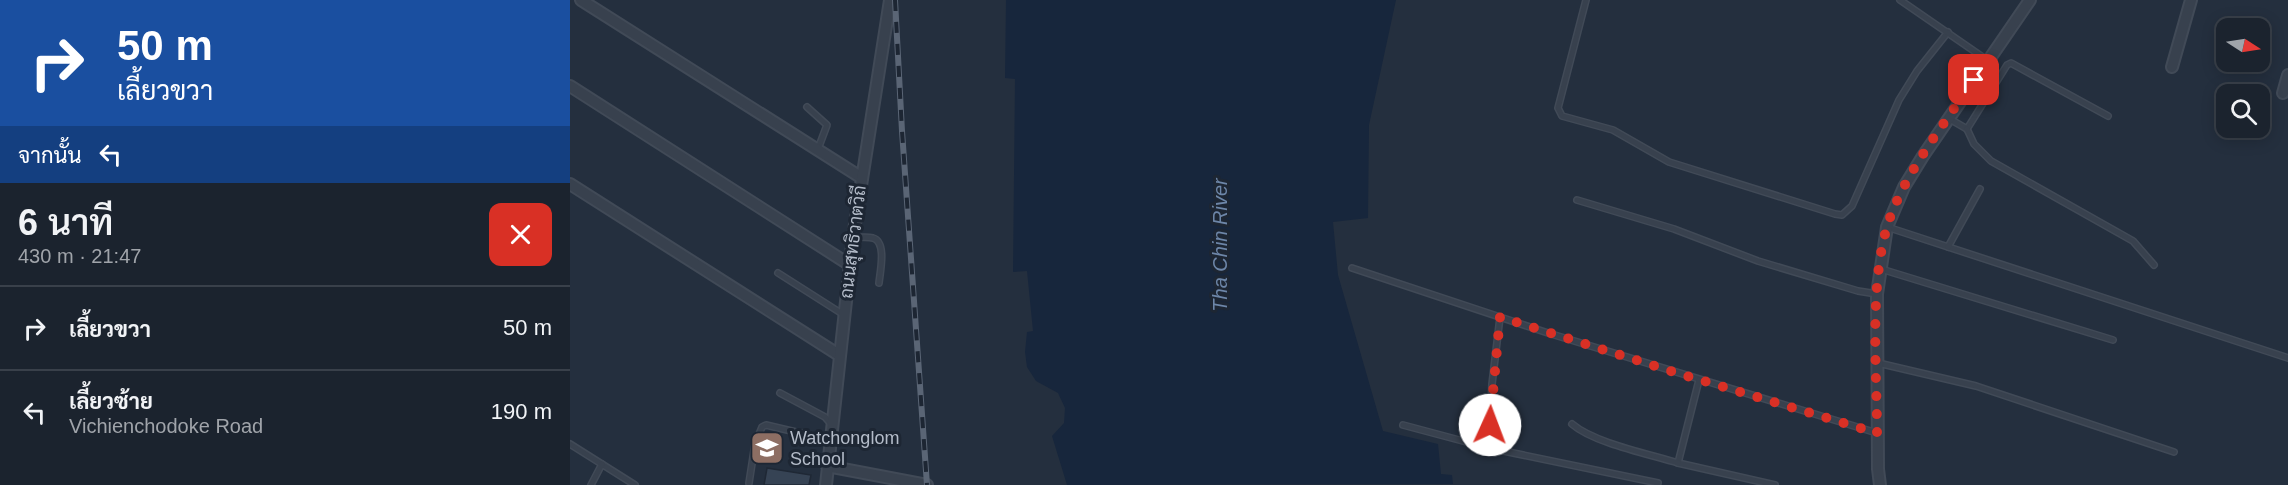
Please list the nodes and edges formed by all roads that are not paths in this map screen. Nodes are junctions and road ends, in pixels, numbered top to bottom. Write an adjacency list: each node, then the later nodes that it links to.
1 (581, 0): 17 (street)
2 (890, 0): 18 (street, ถนนสุทธิวาตวิถี)
3 (1586, 0): 7 (lane)
4 (1900, 0): 7 (lane)
5 (2030, 0): 8 (street)
6 (2191, 0): 9 (street)
7 (1948, 32): 8 (lane)
8 (1988, 60): 15 (street)
9 (2172, 67)
10 (2288, 75): 12 (street)
11 (570, 86): 25 (street)
12 (2283, 93)
13 (807, 107): 17 (lane)
14 (2108, 116): 16 (lane)
15 (1948, 118): 16 (lane); 22 (street)
16 (1967, 129): 26 (lane)
17 (818, 149): 18 (street)
18 (862, 178): 23 (street, ถนนสุทธิวาตวิถี)
19 (570, 184): 35 (street)
20 (1980, 189): 24 (lane)
21 (1577, 200): 31 (lane)
22 (1887, 227): 24 (lane); 28 (street)
23 (853, 237): 25 (street, ถนนสุทธิวาตวิถี); 30 (lane)
24 (1948, 247): 36 (lane)
25 (850, 265): 32 (street, ถนนสุทธิวาตวิถี)
26 (2154, 265)
27 (1352, 268): 33 (lane)
28 (1879, 268): 31 (street); 34 (lane)
29 (778, 273): 32 (lane)
30 (879, 283)
31 (1876, 294): 37 (street)
32 (844, 315): 35 (street, ถนนสุทธิวาตวิถี)
33 (1500, 317): 38 (lane); 46 (lane)
34 (2113, 340)
35 (839, 355): 41 (street, ถนนสุทธิวาตวิถี)
36 (2288, 358)
37 (1877, 363): 43 (street); 47 (lane)
38 (1699, 380): 43 (lane); 48 (lane)
39 (780, 393): 41 (lane)
40 (1572, 424): 48 (lane)
41 (832, 425): 44 (street, ถนนสุทธิวาตวิถี)
42 (1403, 425): 46 (lane)
43 (1877, 433): 59 (street)
44 (830, 440): 50 (street, ถนนสุทธิวาตวิถี); 52 (lane)
45 (570, 444): 49 (lane)
46 (1489, 448): 53 (lane)
47 (2174, 452)
48 (1678, 462): 58 (lane)
49 (602, 464): 54 (lane); 55 (lane)
50 (827, 466): 51 (street); 56 (street, ถนนสุทธิวาตวิถี)
51 (894, 482): 57 (street)
52 (749, 483)
53 (1658, 483)
54 (591, 485)
55 (635, 485)
56 (826, 485)
57 (927, 485)
58 (1775, 485)
59 (1880, 485)

